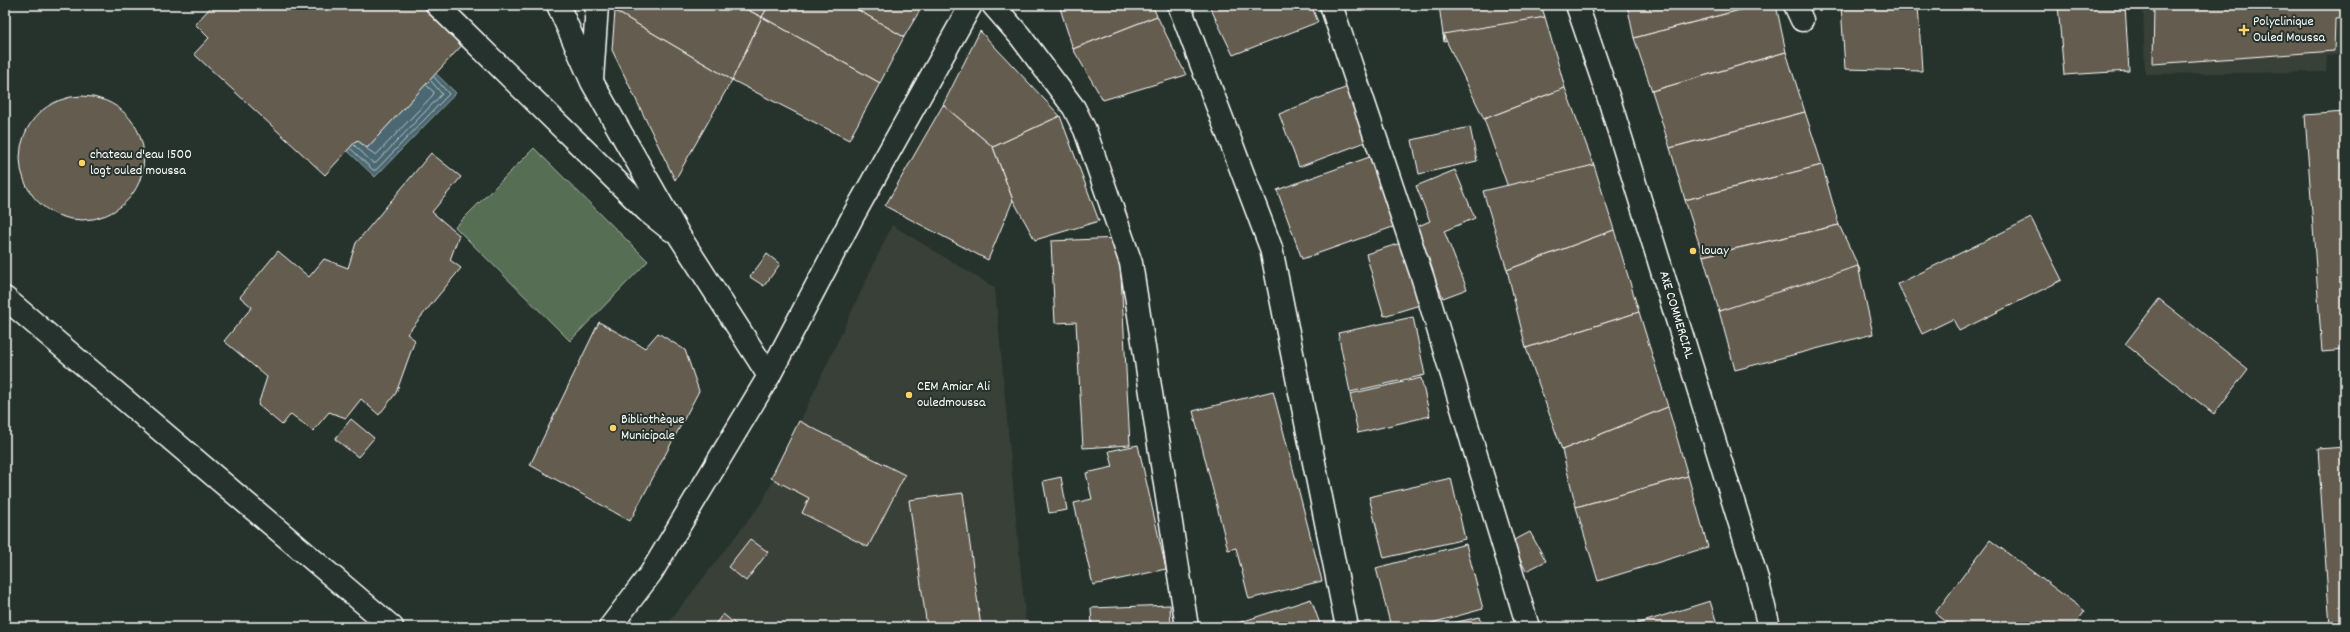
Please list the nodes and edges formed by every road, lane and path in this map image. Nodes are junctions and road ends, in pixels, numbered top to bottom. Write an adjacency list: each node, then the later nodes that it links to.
1 (438, 5): 10 (street)
2 (558, 5): 9 (street)
3 (597, 5): 9 (street)
4 (971, 5): 12 (street)
5 (993, 5): 15 (street)
6 (1179, 5): 16 (street)
7 (1331, 5): 17 (street)
8 (1577, 5): 18 (street, AXE COMMERCIAL)
9 (592, 82): 10 (street)
10 (680, 237): 12 (street)
11 (5, 298): 13 (street)
12 (769, 376): 14 (street)
13 (392, 627)
14 (610, 627)
15 (1187, 627)
16 (1347, 627)
17 (1528, 627)
18 (1769, 627)

